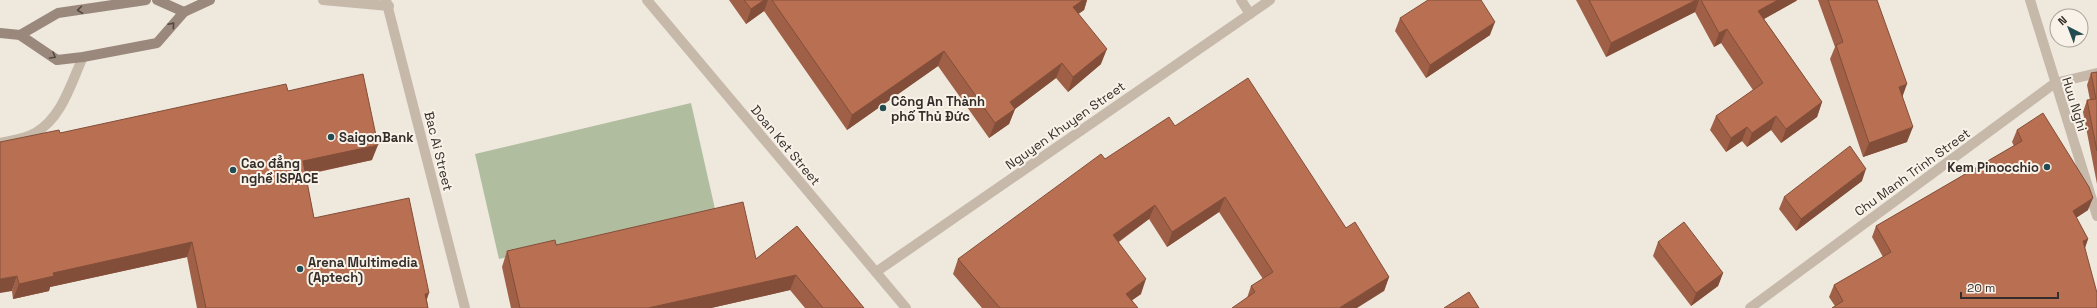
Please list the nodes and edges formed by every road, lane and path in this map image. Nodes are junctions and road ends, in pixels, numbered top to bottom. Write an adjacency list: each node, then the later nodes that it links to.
1 (146, 0): 13 (main road, one-way to 13)
2 (157, 0): 10 (main road)
3 (210, 0): 10 (main road)
4 (323, 0): 9 (street)
5 (646, 0): 19 (street, Doan Ket Street)
6 (1241, 0): 11 (street)
7 (1270, 0): 11 (street, Nguyen Khuyen Street)
8 (2030, 0): 16 (street, Huu Nghi)
9 (387, 3): 20 (street, Bac Ai Street)
10 (184, 12): 14 (main road, one-way to 10)
11 (1250, 14): 19 (street, Nguyen Khuyen Street)
12 (0, 33): 13 (main road)
13 (20, 35): 14 (main road, one-way to 14)
14 (83, 57): 17 (street)
15 (2097, 73): 16 (street, Chu Manh Trinh Street)
16 (2055, 83): 18 (street, Huu Nghi); 22 (street, Chu Manh Trinh Street)
17 (0, 143)
18 (2097, 216)
19 (876, 272): 21 (street, Doan Ket Street)
20 (465, 308)
21 (906, 308)
22 (1750, 308)

